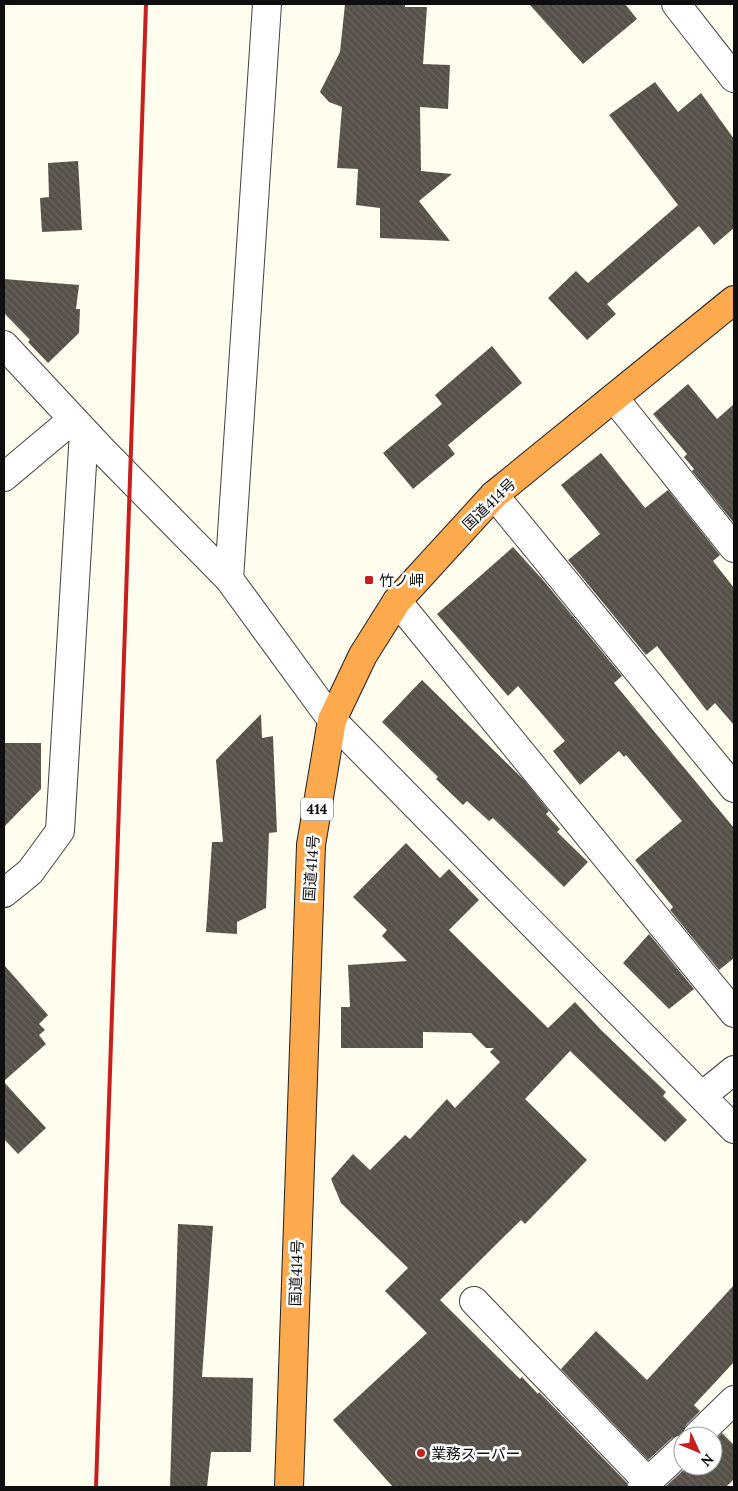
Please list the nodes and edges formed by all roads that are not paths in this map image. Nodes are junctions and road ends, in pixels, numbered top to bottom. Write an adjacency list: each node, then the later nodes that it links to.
1 (267, 4): 11 (street)
2 (676, 4): 3 (street)
3 (734, 78)
4 (732, 306): 6 (highway, 国道414号 / 414)
5 (4, 345): 7 (street)
6 (614, 398): 9 (highway, 国道414号 / 414); 10 (street)
7 (78, 425): 8 (street); 11 (street); 15 (street)
8 (4, 477)
9 (494, 496): 12 (highway, 国道414号 / 414); 14 (street)
10 (734, 548)
11 (228, 580): 13 (street)
12 (397, 601): 13 (highway, 国道414号 / 414); 16 (street)
13 (332, 720): 18 (street); 25 (highway, 国道414号 / 414)
14 (734, 788)
15 (4, 893)
16 (734, 1013)
17 (734, 1070): 18 (street)
18 (702, 1096): 19 (street)
19 (734, 1129)
20 (474, 1301): 24 (street)
21 (734, 1400): 22 (street)
22 (707, 1426)
23 (673, 1458): 24 (street)
24 (645, 1485)
25 (289, 1487)

